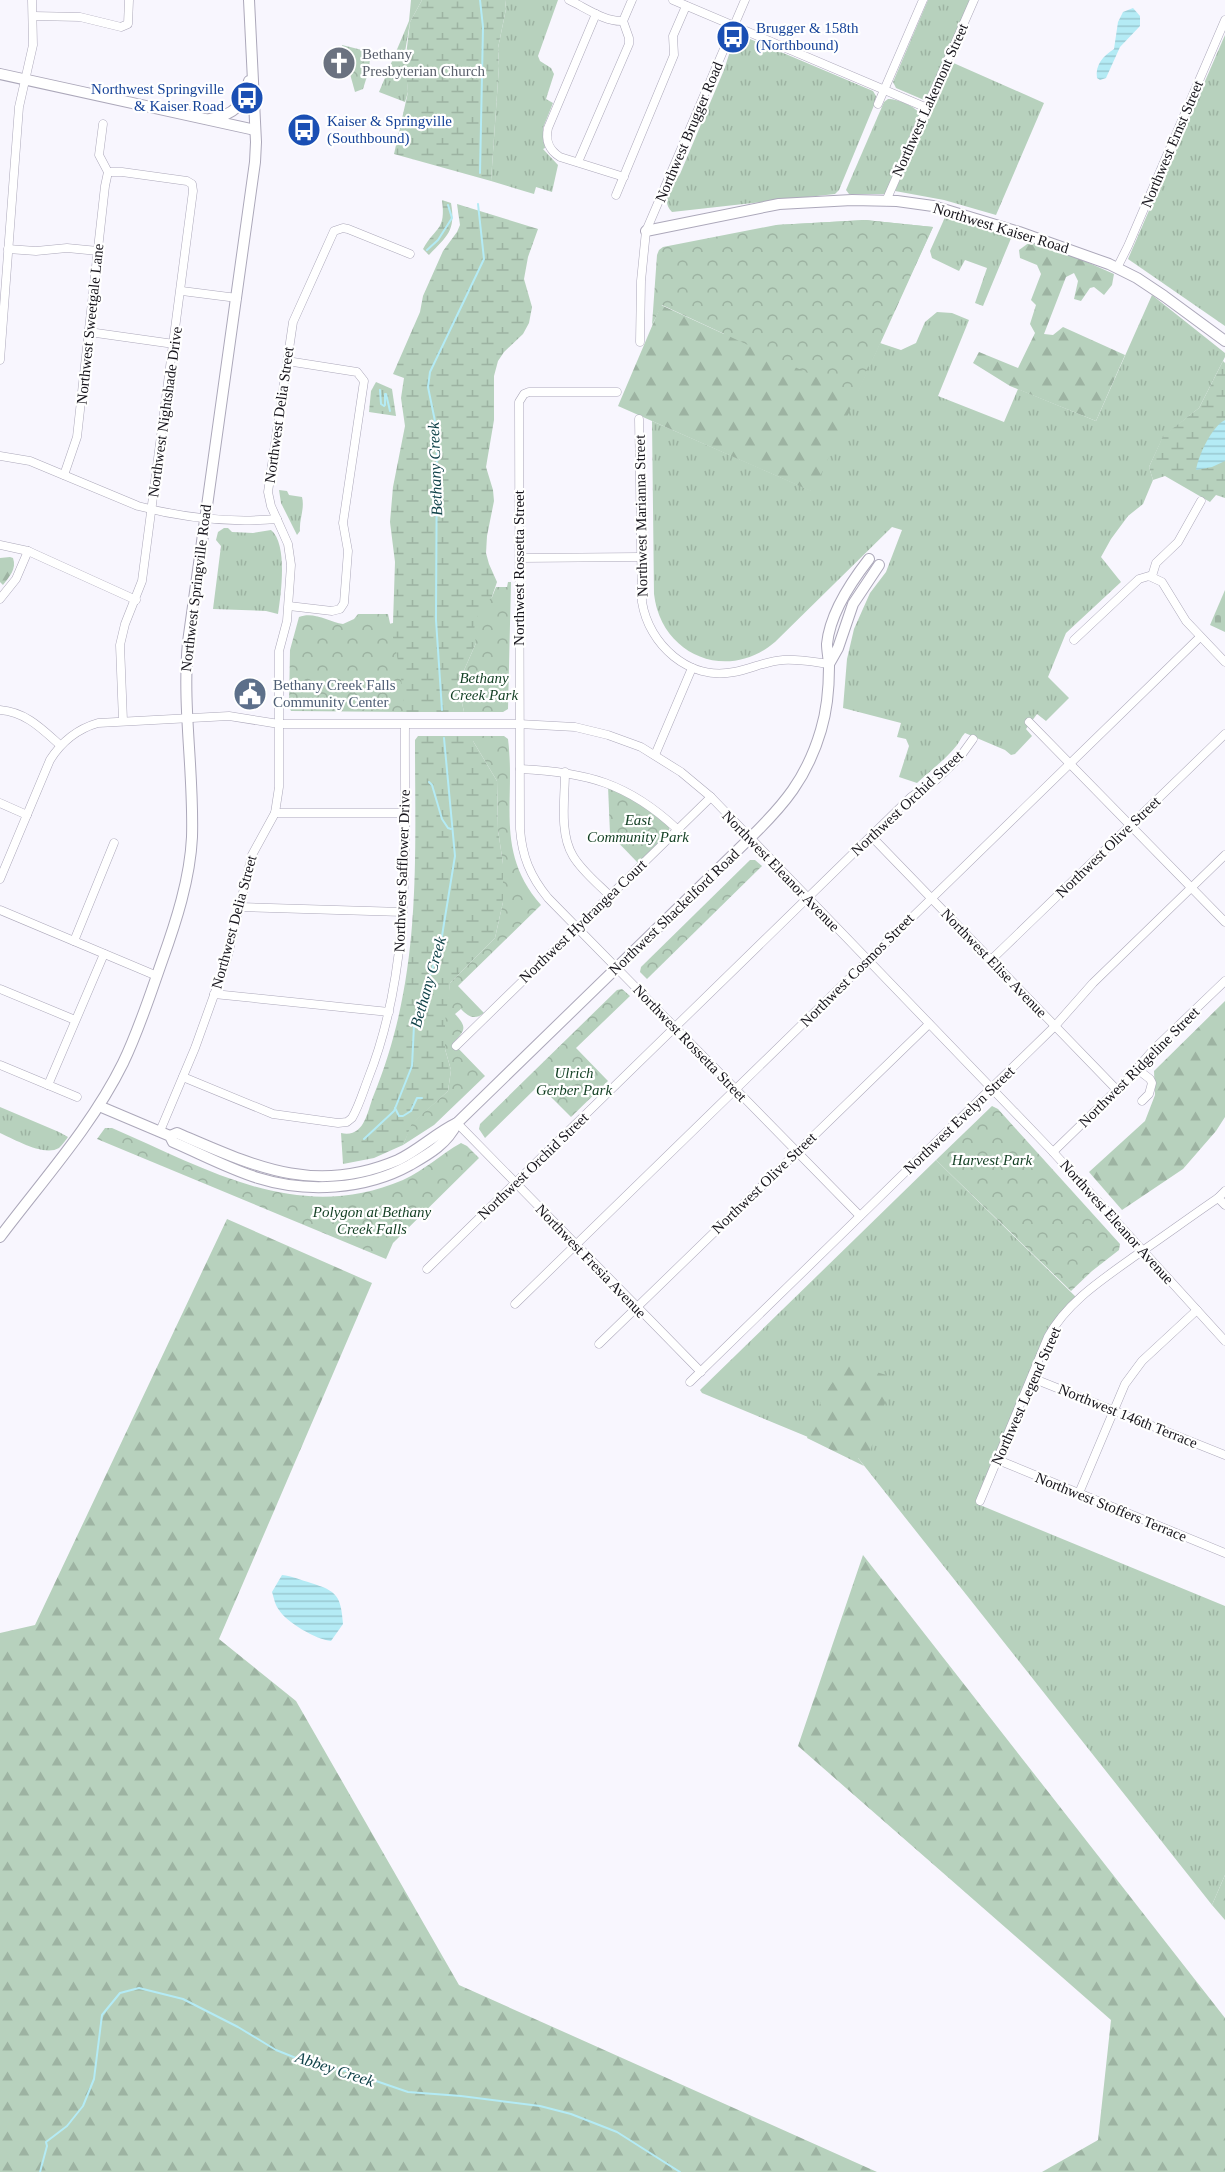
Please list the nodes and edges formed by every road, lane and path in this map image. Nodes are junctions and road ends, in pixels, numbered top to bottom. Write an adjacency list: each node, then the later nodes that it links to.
1 (32, 0): 12 (street)
2 (129, 0): 12 (street)
3 (249, 0): 16 (street, Northwest Springville Road)
4 (569, 0): 11 (street)
5 (632, 0): 14 (street)
6 (673, 0): 10 (street)
7 (745, 0): 15 (street, Northwest Brugger Road)
8 (923, 0): 19 (street)
9 (974, 0): 21 (street, Northwest Lakemont Street)
10 (686, 6): 15 (street); 27 (street)
11 (596, 14): 14 (street); 25 (street)
12 (34, 16): 18 (street)
13 (1225, 20): 34 (street, Northwest Ernst Street)
14 (623, 21): 25 (street)
15 (734, 26): 19 (street); 30 (street, Northwest Brugger Road)
16 (251, 69): 22 (street); 24 (street, Northwest Springville Road)
17 (0, 74): 18 (street)
18 (24, 79): 22 (street); 31 (street)
19 (884, 90): 20 (street); 21 (street)
20 (878, 104)
21 (927, 108): 29 (street, Northwest Lakemont Street)
22 (205, 119): 24 (street)
23 (103, 124): 26 (street)
24 (255, 130): 36 (street, Northwest Springville Road)
25 (578, 162): 27 (street)
26 (108, 172): 32 (street, Northwest Sweetgale Lane); 35 (street, Northwest Nightshade Drive)
27 (624, 177): 28 (street)
28 (616, 195)
29 (886, 201): 30 (street, Northwest Kaiser Road); 34 (street, Northwest Kaiser Road)
30 (646, 231): 39 (street)
31 (8, 249): 32 (street); 41 (street)
32 (98, 251): 37 (street, Northwest Sweetgale Lane)
33 (410, 254): 42 (street, Northwest Delia Street)
34 (1117, 268): 38 (street, Northwest Kaiser Road)
35 (182, 291): 36 (street); 40 (street, Northwest Nightshade Drive)
36 (237, 298): 49 (street, Northwest Springville Road)
37 (89, 332): 40 (street); 46 (street, Northwest Sweetgale Lane)
38 (1225, 340)
39 (640, 342)
40 (174, 344): 48 (street, Northwest Nightshade Drive)
41 (0, 360)
42 (287, 361): 50 (street, Northwest Delia Street); 60 (street)
43 (617, 392): 54 (street, Northwest Rossetta Street)
44 (639, 419): 53 (street, Northwest Marianna Street)
45 (0, 456): 46 (street)
46 (64, 475): 48 (street)
47 (1201, 501): 57 (street)
48 (152, 510): 49 (street); 59 (street, Northwest Nightshade Drive)
49 (205, 518): 50 (street); 67 (street, Northwest Springville Road)
50 (277, 519): 60 (street, Northwest Delia Street)
51 (0, 544): 52 (street)
52 (28, 551): 58 (street); 59 (street)
53 (640, 557): 54 (street); 65 (street, Northwest Marianna Street)
54 (520, 558): 71 (street, Northwest Rossetta Street)
55 (869, 559): 64 (street, Northwest Shackelford Road)
56 (879, 565): 64 (street, Northwest Shackelford Road)
57 (1152, 576): 61 (street); 62 (street)
58 (0, 599)
59 (136, 600): 68 (street, Northwest Nightshade Drive)
60 (289, 606): 70 (street, Northwest Delia Street)
61 (1200, 637): 63 (street); 77 (street, Northwest Cosmos Street)
62 (1074, 640)
63 (1225, 662)
64 (829, 664): 65 (street, Northwest Marianna Street); 88 (street, Northwest Shackelford Road)
65 (692, 668): 76 (street)
66 (0, 710): 75 (street)
67 (186, 719): 68 (street, Northwest Eleanor Avenue); 70 (street, Northwest Eleanor Avenue); 106 (street, Northwest Springville Road)
68 (123, 721): 75 (street, Northwest Eleanor Avenue)
69 (1029, 722): 77 (street)
70 (279, 724): 72 (street, Northwest Eleanor Avenue); 82 (street, Northwest Delia Street)
71 (519, 724): 72 (street, Northwest Eleanor Avenue); 76 (street, Northwest Eleanor Avenue); 78 (street, Northwest Rossetta Street)
72 (405, 725): 83 (street, Northwest Safflower Drive)
73 (1225, 734): 85 (street, Northwest Olive Street)
74 (973, 739): 87 (street, Northwest Orchid Street)
75 (60, 745): 84 (street)
76 (655, 755): 80 (street, Northwest Eleanor Avenue)
77 (1070, 764): 85 (street); 94 (street, Northwest Cosmos Street)
78 (520, 769): 79 (street); 100 (street, Northwest Rossetta Street)
79 (565, 772): 86 (street); 93 (street)
80 (711, 797): 86 (street, Northwest Hydrangea Court); 88 (street, Northwest Eleanor Avenue)
81 (0, 803): 84 (street)
82 (274, 813): 83 (street); 96 (street, Northwest Delia Street)
83 (404, 813): 98 (street, Northwest Safflower Drive)
84 (27, 815): 91 (street)
85 (1130, 825): 92 (street); 104 (street, Northwest Olive Street)
86 (677, 829): 93 (street, Northwest Hydrangea Court)
87 (872, 837): 94 (street, Northwest Elise Avenue); 95 (street, Northwest Orchid Street)
88 (750, 839): 95 (street, Northwest Eleanor Avenue); 105 (street, Northwest Shackelford Road)
89 (114, 843): 101 (street)
90 (1225, 855): 92 (street, Northwest Evelyn Street)
91 (0, 879)
92 (1191, 888): 99 (street); 113 (street, Northwest Evelyn Street)
93 (609, 895): 100 (street, Northwest Hydrangea Court)
94 (931, 898): 103 (street, Northwest Cosmos Street); 104 (street, Northwest Elise Avenue)
95 (808, 899): 103 (street, Northwest Eleanor Avenue); 114 (street, Northwest Orchid Street)
96 (241, 907): 98 (street); 109 (street, Northwest Delia Street)
97 (0, 910): 101 (street)
98 (403, 912): 110 (street, Northwest Safflower Drive)
99 (1225, 922)
100 (576, 927): 105 (street, Northwest Rossetta Street); 115 (street, Northwest Hydrangea Court)
101 (74, 941): 102 (street)
102 (104, 954): 106 (street); 111 (street)
103 (867, 960): 112 (street, Northwest Eleanor Avenue); 121 (street, Northwest Cosmos Street)
104 (992, 960): 113 (street, Northwest Elise Avenue)
105 (616, 967): 114 (street, Northwest Rossetta Street); 126 (street, Northwest Shackelford Road)
106 (157, 976): 125 (street, Northwest Springville Road)
107 (1225, 981): 117 (street, Northwest Ridgeline Street)
108 (0, 989): 111 (street)
109 (214, 994): 110 (street); 118 (street, Northwest Delia Street)
110 (389, 1012): 118 (street, Northwest Safflower Drive)
111 (75, 1020): 119 (street)
112 (929, 1024): 120 (street, Northwest Eleanor Avenue); 128 (street, Northwest Olive Street)
113 (1055, 1026): 120 (street, Northwest Evelyn Street); 122 (street, Northwest Elise Avenue)
114 (675, 1028): 121 (street, Northwest Rossetta Street); 130 (street, Northwest Orchid Street)
115 (456, 1046)
116 (0, 1065): 119 (street)
117 (1137, 1069): 122 (street, Northwest Ridgeline Street); 124 (street)
118 (183, 1077): 127 (street, Northwest Delia Street)
119 (48, 1085): 123 (street)
120 (992, 1088): 129 (street, Northwest Eleanor Avenue); 134 (street, Northwest Evelyn Street)
121 (736, 1089): 128 (street, Northwest Rossetta Street); 136 (street, Northwest Cosmos Street)
122 (1117, 1090): 129 (street, Northwest Ridgeline Street)
123 (76, 1097)
124 (1142, 1101)
125 (99, 1106): 127 (street, Northwest Shackelford Road); 135 (street, Northwest Springville Road)
126 (457, 1124): 127 (street, Northwest Shackelford Road); 130 (street, Northwest Fresia Avenue)
127 (165, 1133)
128 (797, 1151): 134 (street, Northwest Rossetta Street); 140 (street, Northwest Olive Street)
129 (1053, 1152): 137 (street, Northwest Eleanor Avenue)
130 (515, 1184): 136 (street, Northwest Fresia Avenue); 138 (street, Northwest Orchid Street)
131 (1225, 1191): 132 (street, Northwest Legend Street)
132 (1218, 1198): 133 (street); 137 (street, Northwest Legend Street)
133 (1225, 1206)
134 (860, 1216): 144 (street, Northwest Evelyn Street)
135 (0, 1237)
136 (575, 1246): 139 (street, Northwest Cosmos Street); 140 (street, Northwest Fresia Avenue)
137 (1142, 1251): 141 (street, Northwest Eleanor Avenue); 145 (street, Northwest Legend Street)
138 (428, 1269)
139 (515, 1304)
140 (636, 1308): 143 (street, Northwest Olive Street); 144 (street, Northwest Fresia Avenue)
141 (1197, 1310): 142 (street, Northwest Eleanor Avenue); 147 (street)
142 (1225, 1341)
143 (600, 1344)
144 (701, 1372): 146 (street, Northwest Evelyn Street)
145 (1032, 1378): 147 (street, Northwest 146th Terrace); 149 (street, Northwest Legend Street)
146 (690, 1382)
147 (1114, 1410): 148 (street, Northwest 146th Terrace); 150 (street)
148 (1225, 1455)
149 (998, 1460): 150 (street, Northwest Stoffers Terrace); 151 (street, Northwest Legend Street)
150 (1079, 1493): 152 (street, Northwest Stoffers Terrace)
151 (980, 1501)
152 (1225, 1553)

